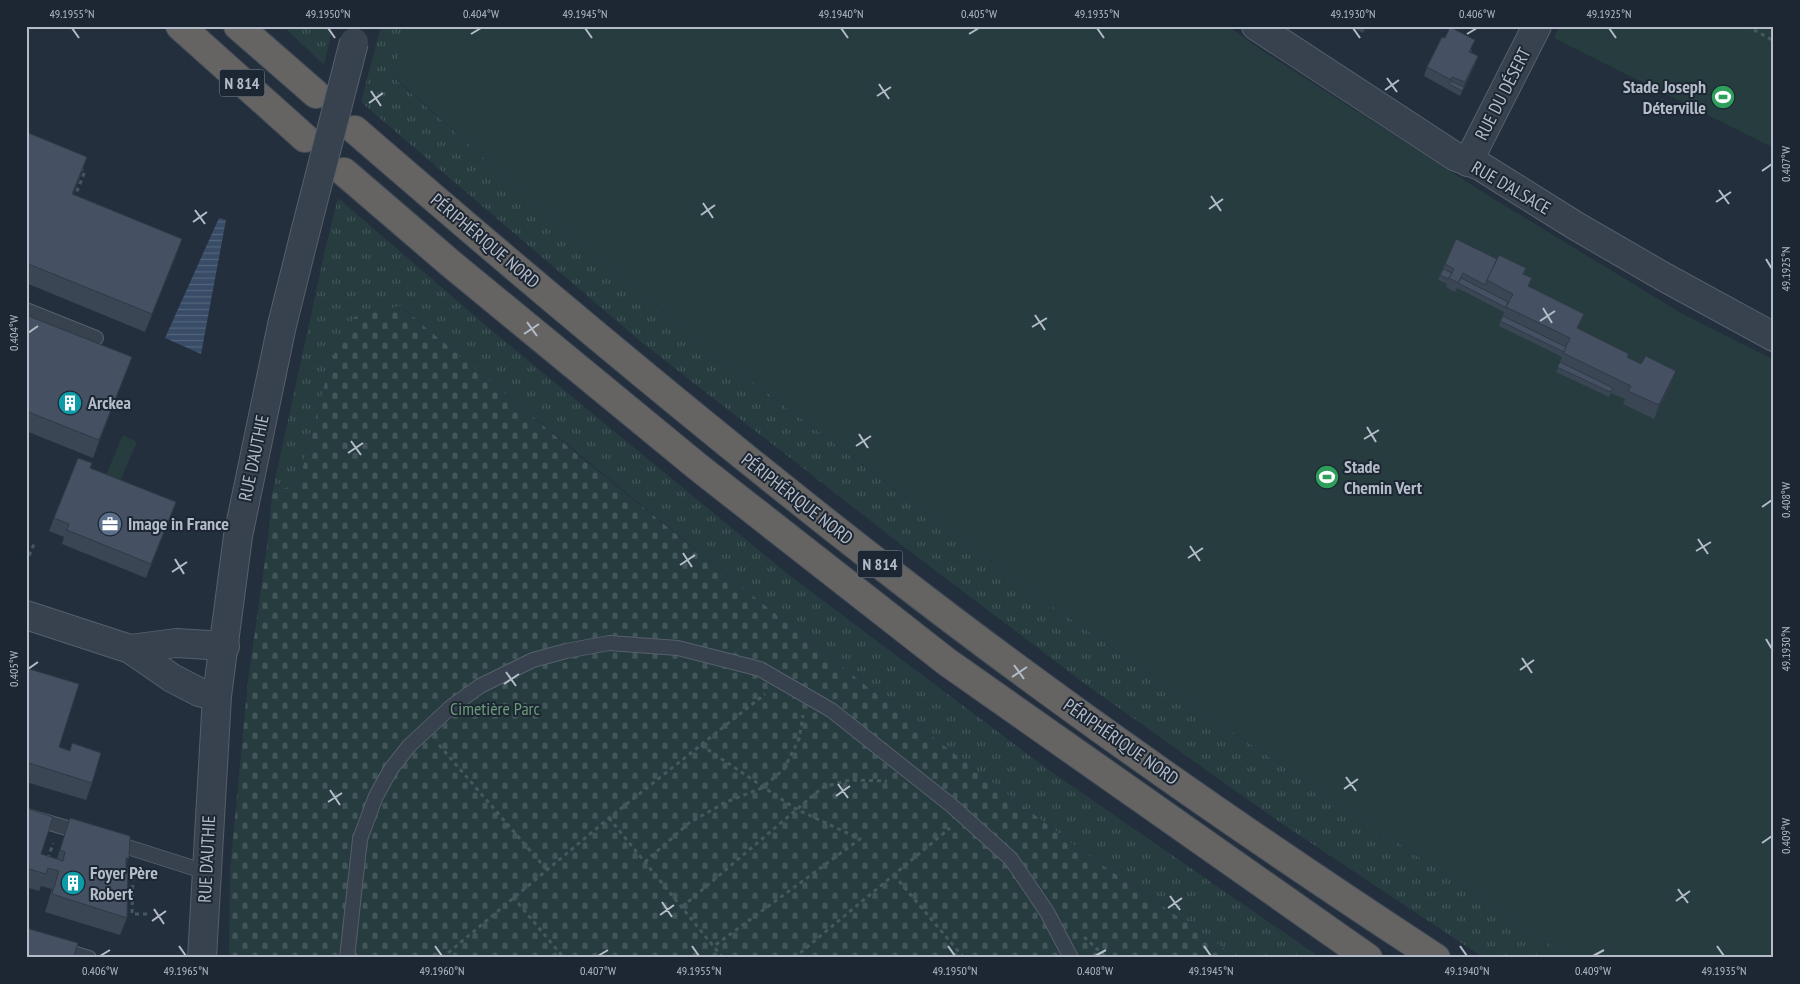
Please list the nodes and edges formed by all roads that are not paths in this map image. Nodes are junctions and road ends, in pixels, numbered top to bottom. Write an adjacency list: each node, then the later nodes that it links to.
1 (180, 26): 8 (highway, N 814)
2 (238, 26): 6 (highway, N 814)
3 (1256, 26): 9 (street, RUE D'ALSACE)
4 (1538, 26): 9 (street, RUE DU DÉSERT)
5 (356, 34): 15 (street, RUE D'AUTHIE, bridge)
6 (316, 94)
7 (355, 130): 26 (highway, PÉRIPHÉRIQUE NORD / N 814)
8 (305, 138)
9 (1468, 162): 12 (street, RUE D'ALSACE)
10 (344, 172): 25 (highway, PÉRIPHÉRIQUE NORD / N 814)
11 (26, 310): 13 (lane)
12 (1774, 337)
13 (96, 338)
14 (26, 615): 16 (street)
15 (225, 646): 16 (street); 17 (street, RUE D'AUTHIE)
16 (130, 649): 17 (street)
17 (217, 696): 19 (street, RUE D'AUTHIE)
18 (26, 816): 19 (lane)
19 (206, 872): 22 (street, RUE D'AUTHIE)
20 (26, 939): 21 (lane)
21 (89, 958)
22 (202, 958)
23 (347, 958): 24 (lane)
24 (1071, 958)
25 (1368, 958)
26 (1436, 958)

